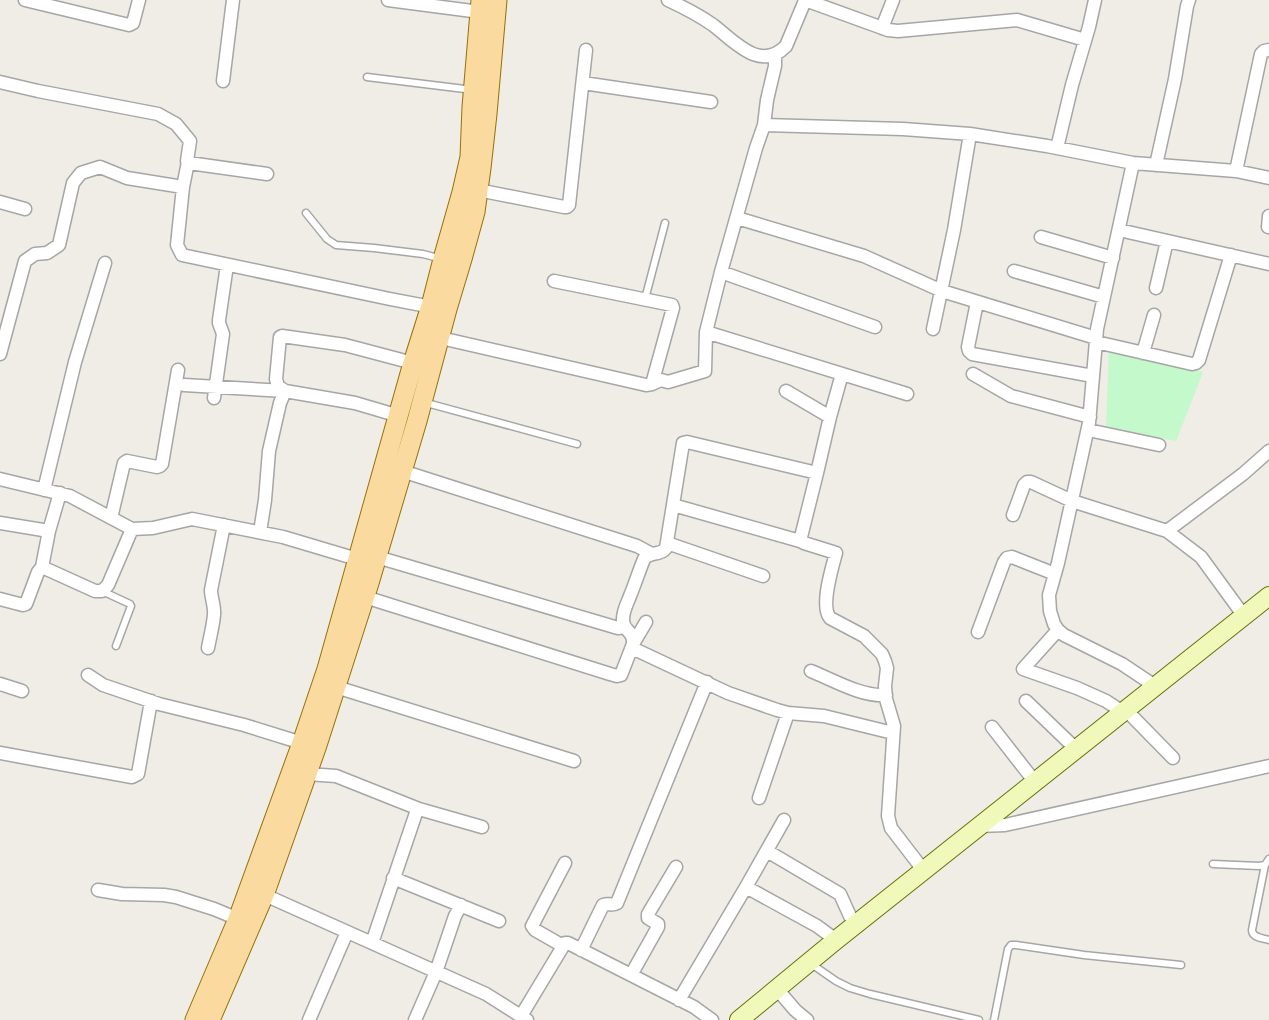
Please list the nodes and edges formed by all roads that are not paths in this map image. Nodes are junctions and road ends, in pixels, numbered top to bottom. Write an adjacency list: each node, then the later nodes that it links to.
1 (25, 0): 2 (street)
2 (139, 0)
3 (233, 0): 18 (street)
4 (388, 0): 11 (street)
5 (497, 0): 33 (main road)
6 (668, 0): 16 (street)
7 (893, 0): 12 (street)
8 (1095, 0): 13 (street)
9 (1189, 0): 28 (street)
10 (808, 1): 12 (street); 16 (street)
11 (481, 6): 21 (main road)
12 (882, 28): 13 (street)
13 (1085, 40): 25 (street)
14 (586, 50): 20 (street)
15 (1269, 50): 29 (street)
16 (775, 54): 23 (street)
17 (367, 77): 21 (lane)
18 (223, 80)
19 (0, 82): 26 (street)
20 (583, 84): 22 (street); 33 (street)
21 (474, 90): 44 (main road)
22 (711, 102)
23 (764, 125): 24 (street); 37 (street)
24 (970, 134): 25 (street); 52 (street)
25 (1057, 148): 27 (street)
26 (188, 162): 30 (street); 32 (street)
27 (1133, 163): 28 (street); 39 (street)
28 (1156, 165): 29 (street)
29 (1236, 171): 31 (street)
30 (267, 174)
31 (1269, 178)
32 (183, 186): 47 (street); 64 (street)
33 (478, 190): 56 (main road)
34 (0, 202): 35 (street)
35 (25, 209)
36 (306, 213): 44 (lane)
37 (737, 218): 49 (street); 52 (street)
38 (665, 224): 54 (lane)
39 (1119, 230): 41 (street); 43 (street)
40 (1041, 237): 43 (street)
41 (1167, 241): 42 (street); 51 (street)
42 (1231, 255): 46 (street); 63 (street)
43 (1113, 258): 53 (street)
44 (443, 259): 56 (main road)
45 (105, 263): 86 (street)
46 (1269, 264)
47 (226, 265): 56 (street); 74 (street)
48 (1014, 271): 53 (street)
49 (721, 272): 58 (street); 60 (street)
50 (554, 281): 54 (street)
51 (1156, 288)
52 (942, 291): 55 (street); 59 (street)
53 (1104, 297): 62 (street)
54 (645, 299): 70 (street)
55 (977, 302): 62 (street); 69 (street)
56 (439, 308): 61 (main road)
57 (1154, 315): 63 (street)
58 (875, 327)
59 (933, 329)
60 (706, 332): 67 (street); 70 (street)
61 (431, 336): 65 (main road); 70 (street); 76 (main road)
62 (1096, 340): 63 (street); 69 (street)
63 (1142, 353)
64 (0, 354)
65 (413, 363): 72 (street); 77 (main road)
66 (178, 370): 91 (street)
67 (842, 374): 75 (street); 78 (street)
68 (973, 374): 79 (street)
69 (1093, 376): 79 (street)
70 (652, 384)
71 (184, 385): 74 (street)
72 (285, 391): 74 (street); 77 (street); 97 (street)
73 (786, 391): 78 (street)
74 (215, 392)
75 (907, 394)
76 (422, 401): 80 (lane); 83 (main road)
77 (399, 416): 102 (main road)
78 (830, 417): 84 (street)
79 (1089, 423): 81 (street); 88 (street)
80 (577, 444)
81 (1159, 445)
82 (1269, 451): 95 (street)
83 (402, 471): 100 (street); 101 (main road)
84 (817, 473): 89 (street); 98 (street)
85 (0, 479): 86 (street)
86 (44, 490): 87 (street)
87 (60, 493): 91 (street); 96 (street)
88 (1072, 501): 90 (street); 95 (street); 104 (street)
89 (673, 505): 98 (street); 99 (street)
90 (1013, 515)
91 (111, 518): 94 (street)
92 (0, 523): 96 (street)
93 (224, 525): 94 (street); 97 (street); 117 (street)
94 (132, 529): 106 (street)
95 (1167, 531): 110 (street)
96 (49, 532): 103 (street)
97 (260, 532): 102 (street)
98 (800, 541): 125 (street)
99 (667, 543): 100 (street); 105 (street)
100 (650, 554): 112 (street)
101 (377, 557): 108 (main road); 112 (street)
102 (358, 559): 132 (main road)
103 (42, 567): 106 (street); 109 (street)
104 (1055, 574): 113 (street); 114 (street)
105 (763, 576)
106 (102, 591): 115 (lane)
107 (1269, 596): 110 (main road)
108 (365, 597): 116 (street); 123 (main road)
109 (0, 599)
110 (1244, 616): 122 (main road)
111 (646, 622): 116 (street)
112 (625, 627): 116 (street)
113 (1058, 630): 122 (street); 128 (street)
114 (978, 632)
115 (116, 646)
116 (632, 646): 120 (street)
117 (208, 648)
118 (811, 671): 125 (street)
119 (88, 675): 127 (street)
120 (707, 682): 129 (street); 164 (street)
121 (0, 684): 124 (street)
122 (1155, 686): 128 (main road)
123 (336, 687): 136 (street); 138 (main road)
124 (22, 691)
125 (886, 695): 131 (street)
126 (1026, 700): 133 (street)
127 (151, 701): 132 (street); 134 (street)
128 (1124, 711): 133 (main road); 135 (street)
129 (788, 714): 131 (street); 140 (street)
130 (992, 727): 139 (street)
131 (893, 733): 150 (street)
132 (302, 743): 154 (main road)
133 (1076, 749): 139 (main road)
134 (0, 752)
135 (1173, 758)
136 (574, 761)
137 (1269, 766): 143 (street)
138 (307, 774): 141 (street); 154 (main road)
139 (1035, 782): 143 (main road)
140 (759, 798)
141 (419, 808): 144 (street); 151 (street)
142 (784, 820): 145 (street)
143 (979, 826): 150 (main road)
144 (482, 827)
145 (767, 851): 152 (street); 158 (street)
146 (565, 862): 163 (street)
147 (1267, 862): 148 (lane); 161 (lane)
148 (1213, 864)
149 (676, 867): 168 (street)
150 (924, 871): 158 (main road)
151 (393, 878): 155 (street); 162 (street)
152 (746, 887): 160 (street); 170 (street)
153 (98, 890): 156 (street)
154 (257, 891): 156 (main road); 159 (street); 173 (main road)
155 (461, 905): 157 (street); 167 (street)
156 (238, 919): 172 (main road)
157 (499, 921)
158 (857, 923): 160 (main road)
159 (347, 932): 162 (street); 174 (street)
160 (836, 940): 165 (main road)
161 (1269, 940)
162 (372, 943): 167 (street)
163 (563, 946): 164 (street); 171 (street)
164 (581, 950): 168 (street)
165 (809, 962): 169 (main road); 179 (lane)
166 (1181, 965): 180 (lane)
167 (436, 972): 171 (street); 175 (street)
168 (631, 975): 170 (street)
169 (777, 989): 177 (main road); 178 (street)
170 (679, 1000): 176 (street)
171 (524, 1018)
172 (195, 1020)
173 (210, 1020)
174 (309, 1020)
175 (415, 1020)
176 (712, 1020)
177 (738, 1020)
178 (807, 1020)
179 (979, 1020)
180 (994, 1020)

